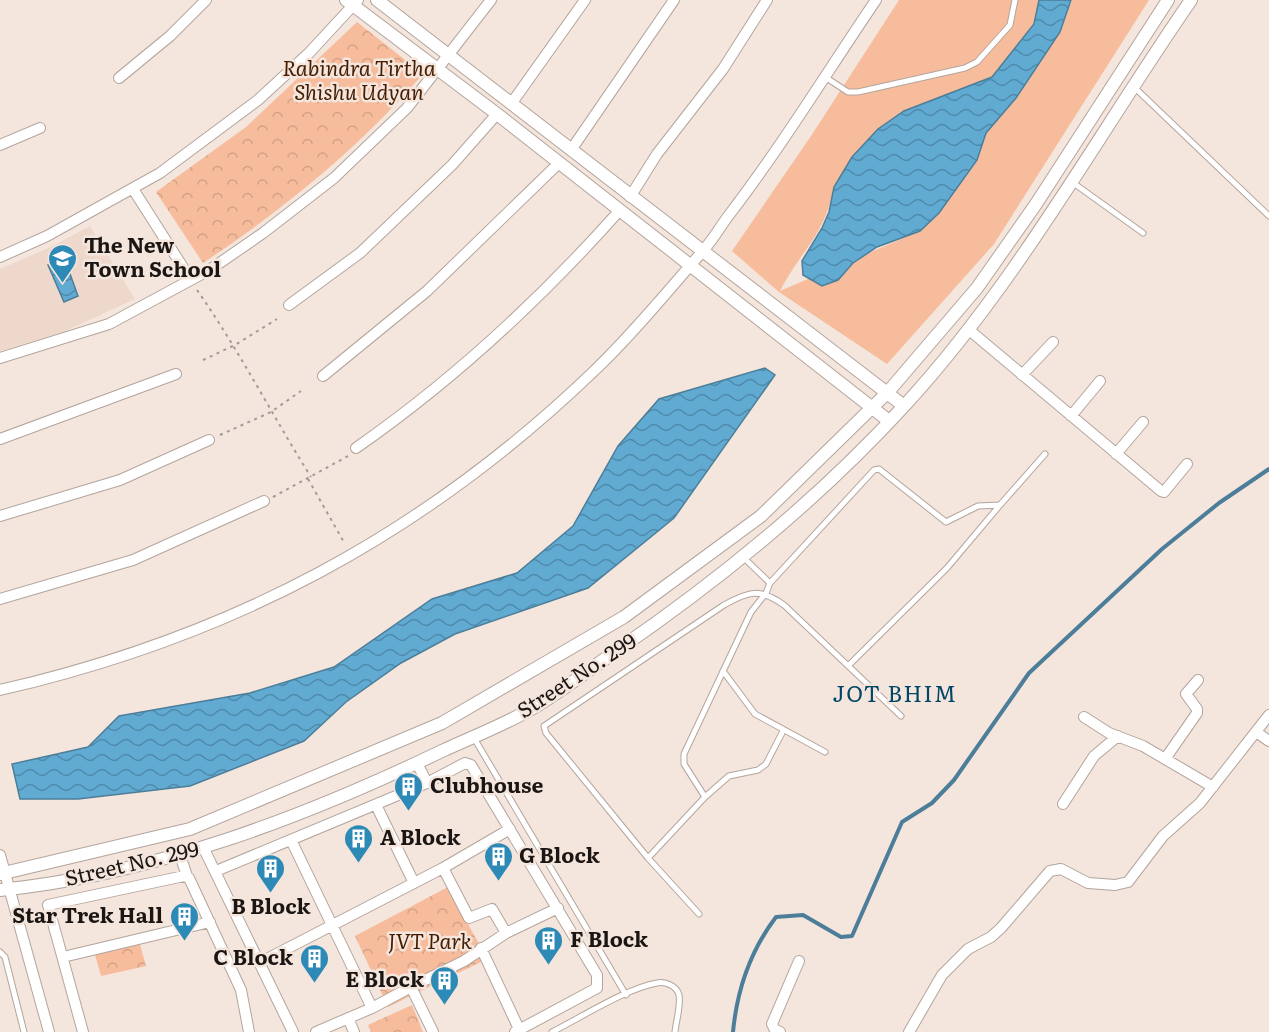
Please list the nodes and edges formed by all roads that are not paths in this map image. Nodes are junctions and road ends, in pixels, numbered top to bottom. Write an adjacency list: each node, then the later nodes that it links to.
1 (207, 0): 15 (street)
2 (377, 0): 12 (street)
3 (491, 0): 12 (street)
4 (585, 0): 17 (street)
5 (674, 0): 21 (street)
6 (767, 0): 25 (street)
7 (876, 0): 14 (street)
8 (1015, 0): 14 (lane)
9 (1168, 0): 41 (street)
10 (1191, 0): 16 (street, Street No. 299)
11 (353, 2): 13 (street); 24 (street)
12 (449, 56): 13 (street); 17 (street)
13 (438, 70): 18 (street); 32 (street)
14 (824, 77): 29 (street)
15 (119, 78)
16 (1133, 86): 23 (street, Street No. 299); 27 (lane)
17 (511, 104): 21 (street)
18 (497, 114): 22 (street); 33 (street)
19 (40, 128): 20 (street)
20 (0, 145)
21 (571, 150): 25 (street)
22 (559, 163): 26 (street); 39 (street)
23 (1072, 182): 28 (lane); 34 (street, Street No. 299)
24 (133, 189): 30 (street); 32 (street)
25 (630, 197): 29 (street)
26 (620, 210): 31 (street); 49 (street)
27 (1269, 216)
28 (1143, 233)
29 (703, 251): 31 (street); 41 (street)
30 (0, 257)
31 (690, 264): 43 (street); 63 (street)
32 (191, 280): 36 (street)
33 (289, 305)
34 (968, 330): 38 (street); 42 (street, Street No. 299)
35 (1053, 342): 38 (street)
36 (0, 358)
37 (176, 374): 47 (street)
38 (1022, 375): 44 (street)
39 (323, 376)
40 (1100, 381): 44 (street)
41 (888, 392): 42 (street); 43 (street)
42 (904, 406): 45 (street, Street No. 299)
43 (873, 407): 45 (street); 88 (street)
44 (1071, 416): 51 (street)
45 (889, 421): 56 (street, Street No. 299)
46 (1143, 422): 51 (street)
47 (0, 439)
48 (209, 440): 55 (street)
49 (354, 450)
50 (1046, 454): 54 (lane)
51 (1116, 454): 52 (street)
52 (1187, 464)
53 (269, 499): 59 (street)
54 (1000, 505): 57 (lane); 60 (lane)
55 (0, 516)
56 (744, 558): 57 (lane); 69 (street, Street No. 299)
57 (770, 583): 58 (lane)
58 (766, 593): 60 (lane); 61 (lane); 85 (lane)
59 (0, 599)
60 (849, 665): 65 (lane)
61 (723, 671): 67 (lane); 77 (lane)
62 (1198, 680): 73 (street)
63 (0, 690)
64 (1269, 715): 68 (street)
65 (901, 716)
66 (1084, 717): 70 (street)
67 (783, 731): 72 (lane); 77 (lane)
68 (1256, 732): 71 (street); 76 (street)
69 (473, 736): 74 (street, Street No. 299); 103 (lane)
70 (1118, 736): 73 (street); 78 (street)
71 (1269, 741)
72 (825, 752)
73 (1164, 759): 76 (street)
74 (417, 763): 75 (street); 82 (street, Street No. 299)
75 (427, 783): 79 (street); 80 (street)
76 (1213, 787): 118 (street)
77 (705, 797): 85 (lane)
78 (1063, 804)
79 (376, 805): 81 (street); 90 (street)
80 (510, 830): 86 (street); 92 (street)
81 (291, 840): 87 (street); 95 (street)
82 (204, 849): 84 (street, Street No. 299); 87 (street)
83 (0, 855): 88 (street)
84 (180, 855): 89 (street); 91 (street, Street No. 299)
85 (648, 858): 93 (lane)
86 (443, 868): 90 (street); 96 (street)
87 (216, 871): 101 (street)
88 (3, 874): 91 (street)
89 (187, 876): 94 (street); 99 (street)
90 (414, 883): 95 (street)
91 (4, 890): 109 (street)
92 (558, 908): 96 (street); 107 (street)
93 (699, 914)
94 (210, 922): 99 (street); 106 (street)
95 (330, 926): 101 (street); 104 (street)
96 (506, 933): 97 (street)
97 (481, 948): 102 (street); 107 (street)
98 (0, 952): 108 (lane)
99 (63, 957): 110 (street)
100 (799, 961): 117 (street)
101 (261, 962): 111 (street)
102 (411, 987): 104 (street); 114 (street)
103 (626, 995): 115 (lane); 116 (lane)
104 (372, 1008): 105 (street)
105 (348, 1018): 112 (street); 113 (street)
106 (246, 1031)
107 (517, 1031)
108 (24, 1032)
109 (49, 1032)
110 (83, 1032)
111 (293, 1032)
112 (316, 1032)
113 (354, 1032)
114 (433, 1032)
115 (552, 1032)
116 (675, 1032)
117 (780, 1032)
118 (910, 1032)

